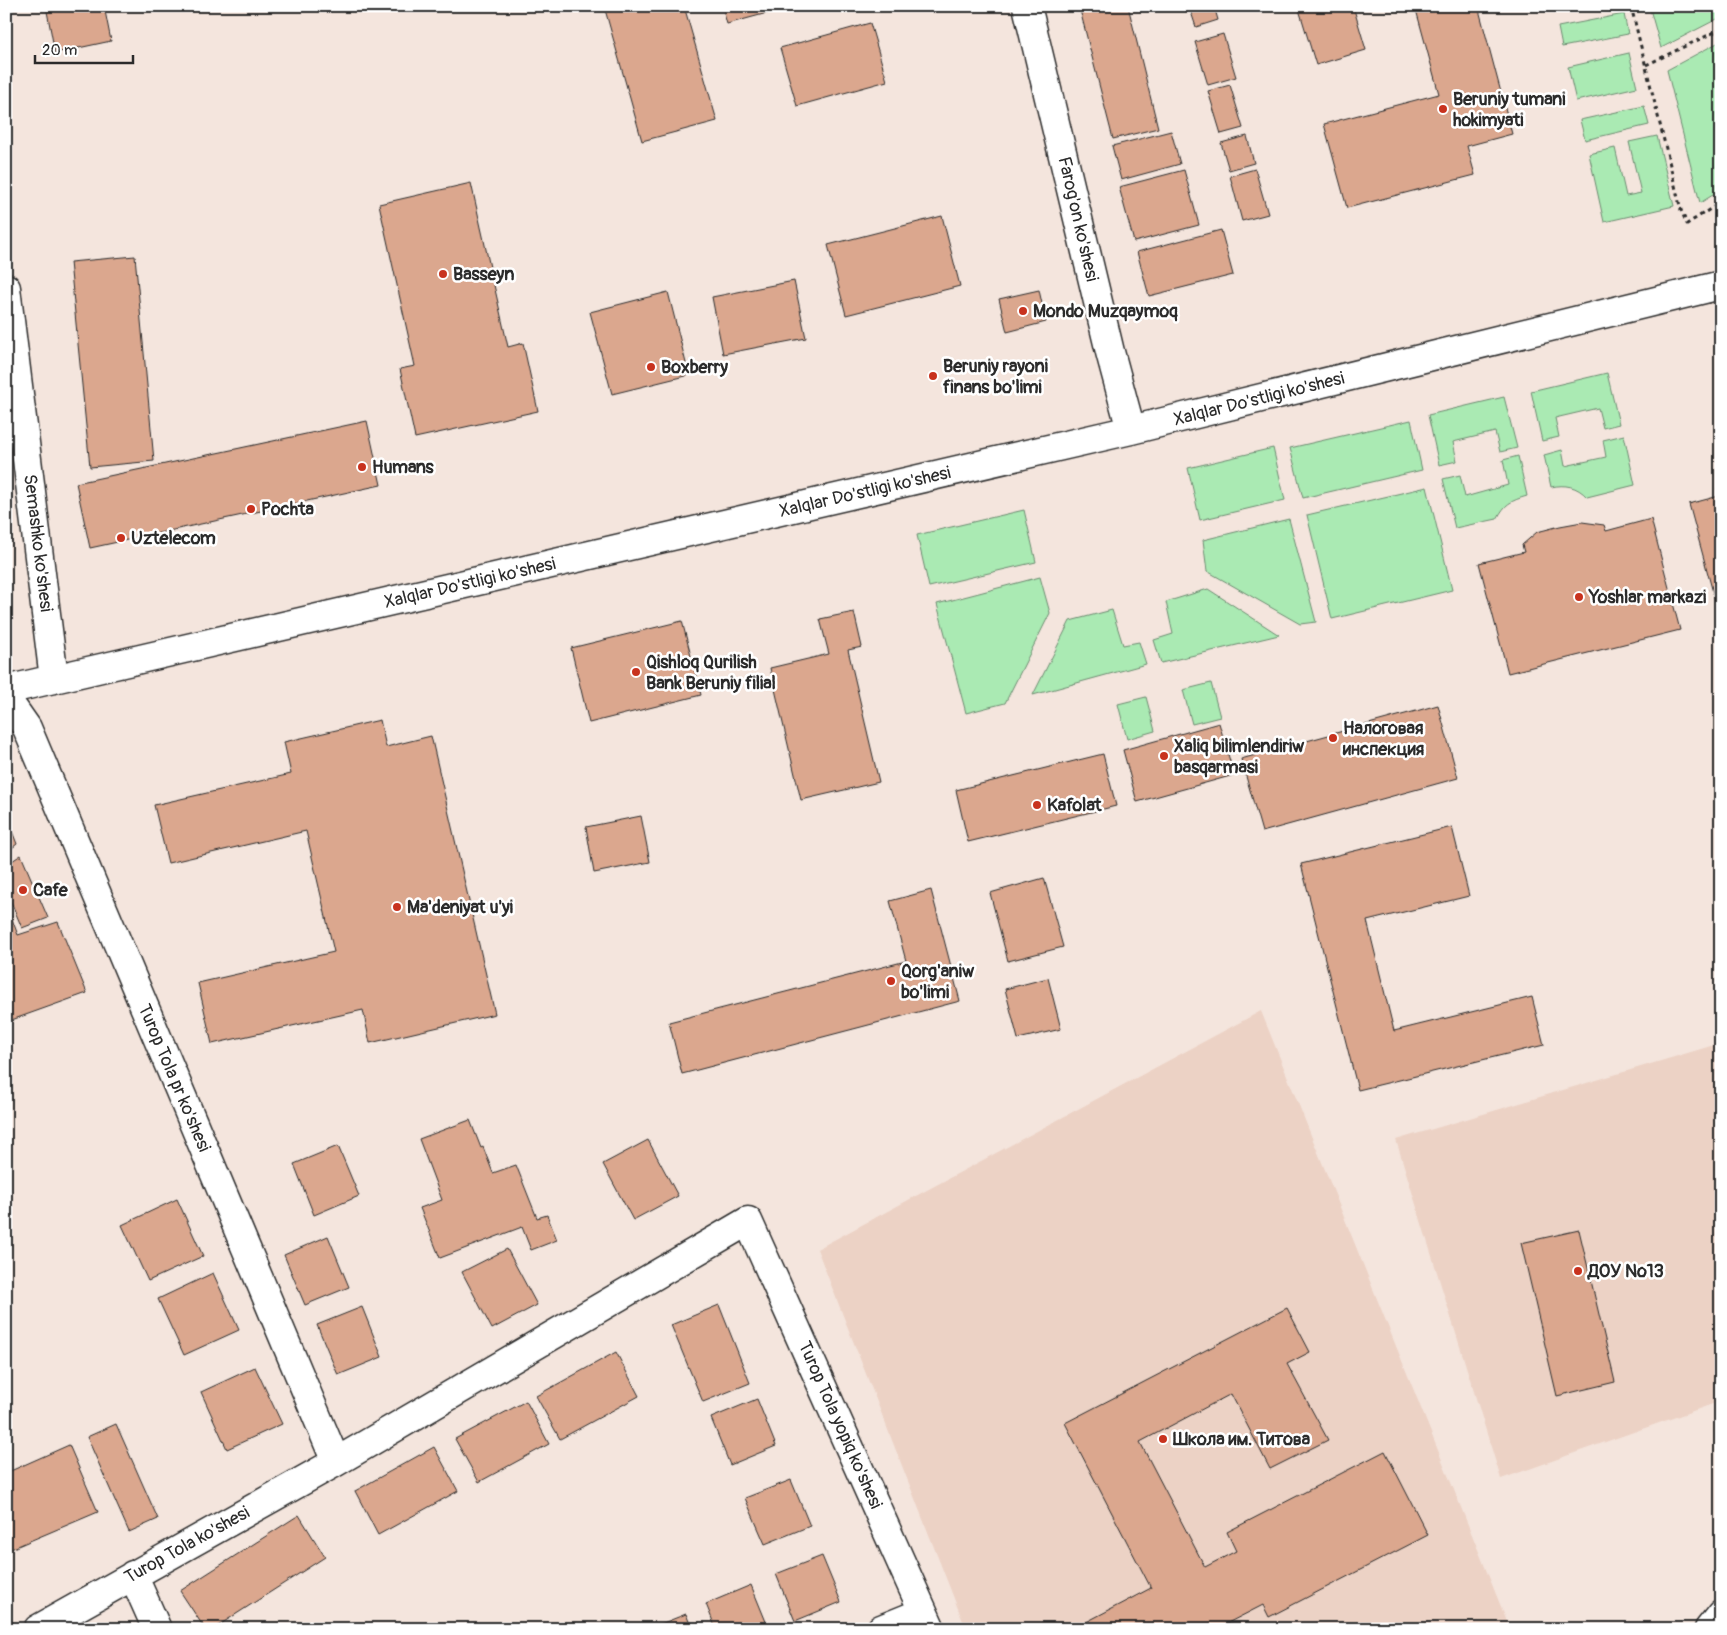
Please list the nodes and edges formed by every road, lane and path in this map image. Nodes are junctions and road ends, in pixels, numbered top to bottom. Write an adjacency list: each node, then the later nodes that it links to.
1 (1027, 6): 9 (street, Farog'on ko'shesi)
2 (1640, 6): 3 (path)
3 (1632, 8): 5 (path)
4 (1721, 29): 5 (path)
5 (1646, 65): 6 (path)
6 (1721, 202)
7 (1721, 285): 9 (street, Xalqlar Do'stligi ko'shesi)
8 (6, 288): 10 (street, Semashko ko'shesi)
9 (1131, 430): 10 (street, Xalqlar Do'stligi ko'shesi)
10 (54, 679): 11 (street, Xalqlar Do'stligi ko'shesi)
11 (6, 690)
12 (6, 698): 14 (street, Turop Tola pr ko'shesi)
13 (748, 1221): 14 (street, Turop Tola ko'shesi); 17 (street, Turop Tola yopiq ko'shesi)
14 (336, 1462): 15 (street, Turop Tola ko'shesi)
15 (133, 1575): 18 (street, Turop Tola ko'shesi); 19 (street)
16 (1721, 1614): 21 (street)
17 (927, 1620): 20 (street)
18 (38, 1629)
19 (157, 1629)
20 (881, 1629)
21 (1709, 1629)

